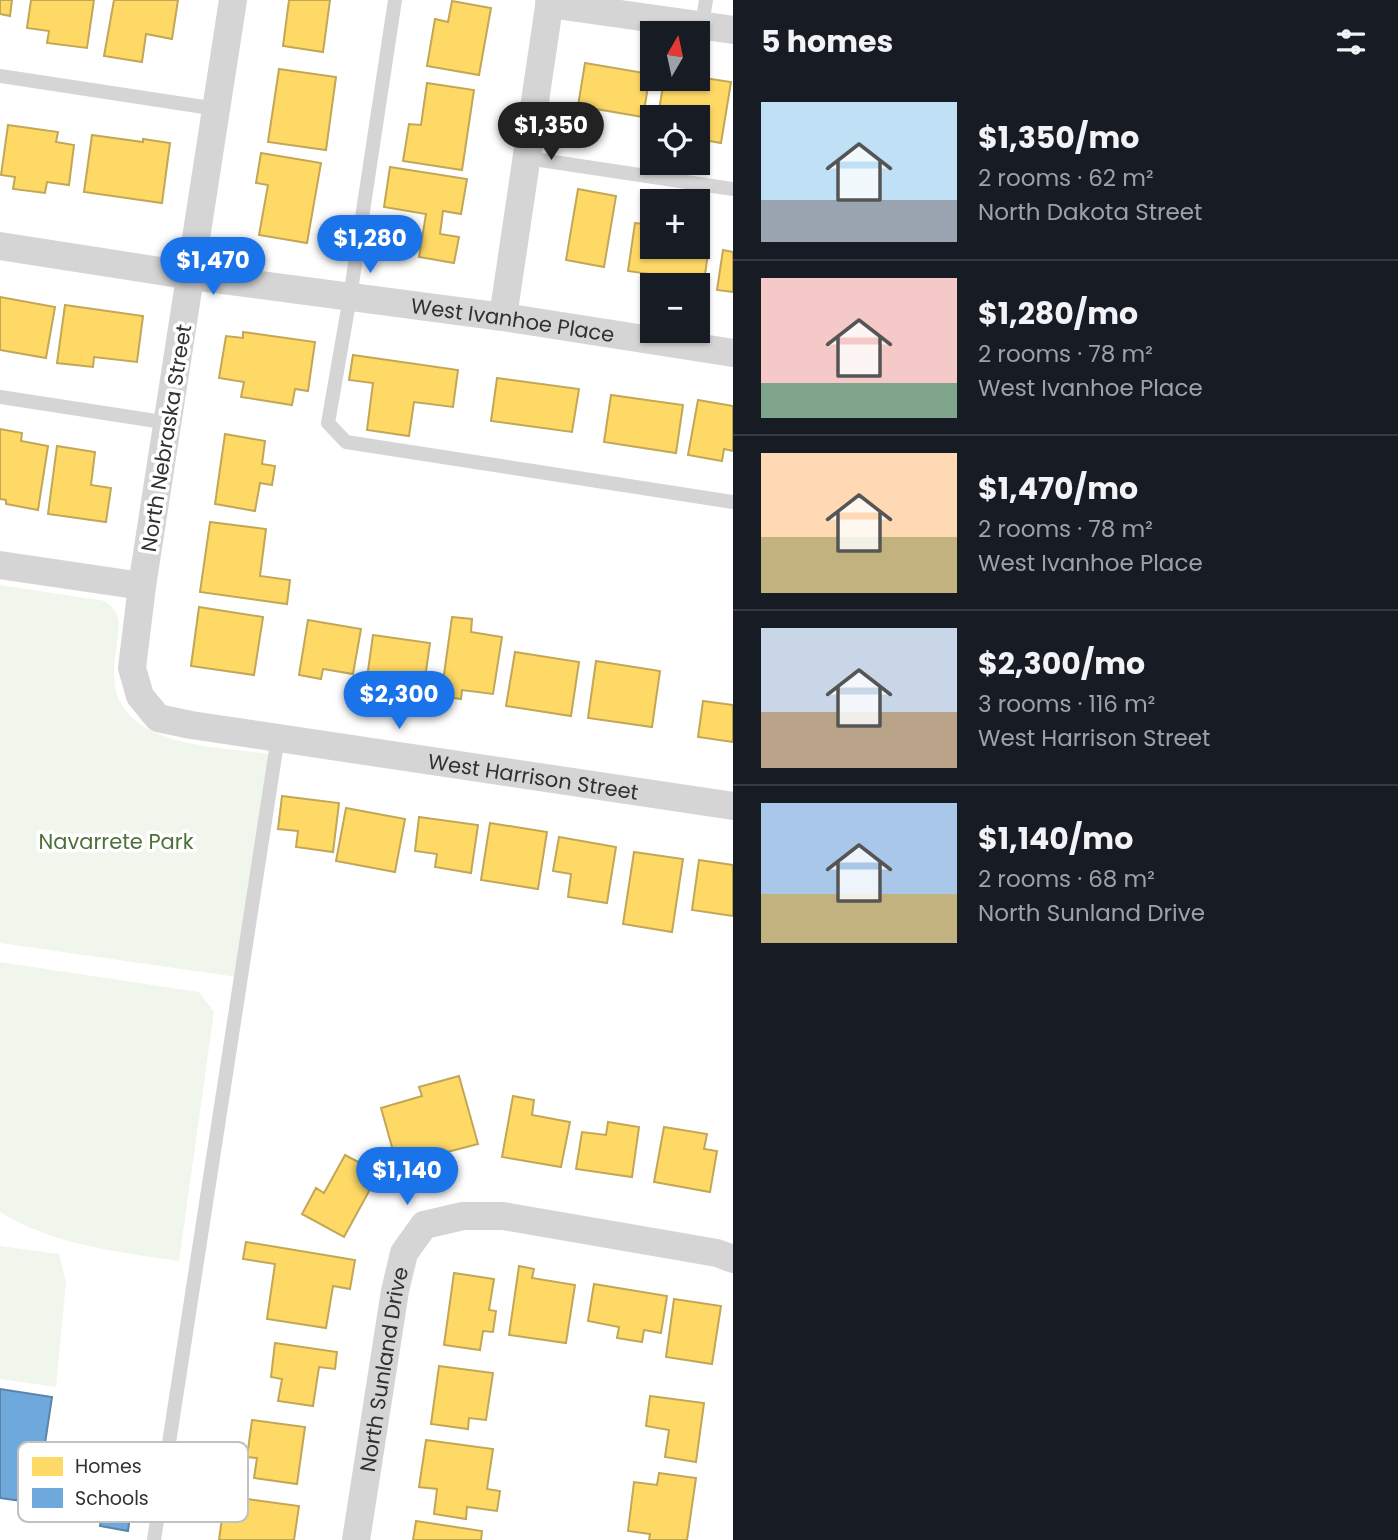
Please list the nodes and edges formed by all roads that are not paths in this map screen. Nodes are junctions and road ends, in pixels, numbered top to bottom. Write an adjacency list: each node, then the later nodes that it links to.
1 (233, 0): 7 (street, North Nebraska Street)
2 (395, 0): 12 (lane)
3 (550, 2): 4 (street); 8 (street)
4 (704, 13): 5 (street)
5 (733, 30)
6 (0, 76): 7 (lane)
7 (217, 109): 11 (street, North Nebraska Street)
8 (527, 158): 9 (lane); 13 (street)
9 (733, 189)
10 (0, 246): 11 (street, West Ivanhoe Place)
11 (192, 276): 12 (street, West Ivanhoe Place); 16 (street, North Nebraska Street)
12 (350, 297): 13 (street, West Ivanhoe Place); 17 (lane)
13 (503, 317): 14 (street, West Ivanhoe Place)
14 (733, 353)
15 (0, 397): 16 (lane)
16 (169, 423): 19 (street, North Nebraska Street)
17 (733, 502)
18 (0, 565): 19 (street)
19 (142, 586): 20 (street, West Harrison Street)
20 (278, 737): 21 (street, West Harrison Street); 23 (lane)
21 (733, 806)
22 (733, 1259): 26 (street, North Sunland Drive)
23 (169, 1442)
24 (157, 1522): 25 (lane)
25 (154, 1540)
26 (356, 1540)

